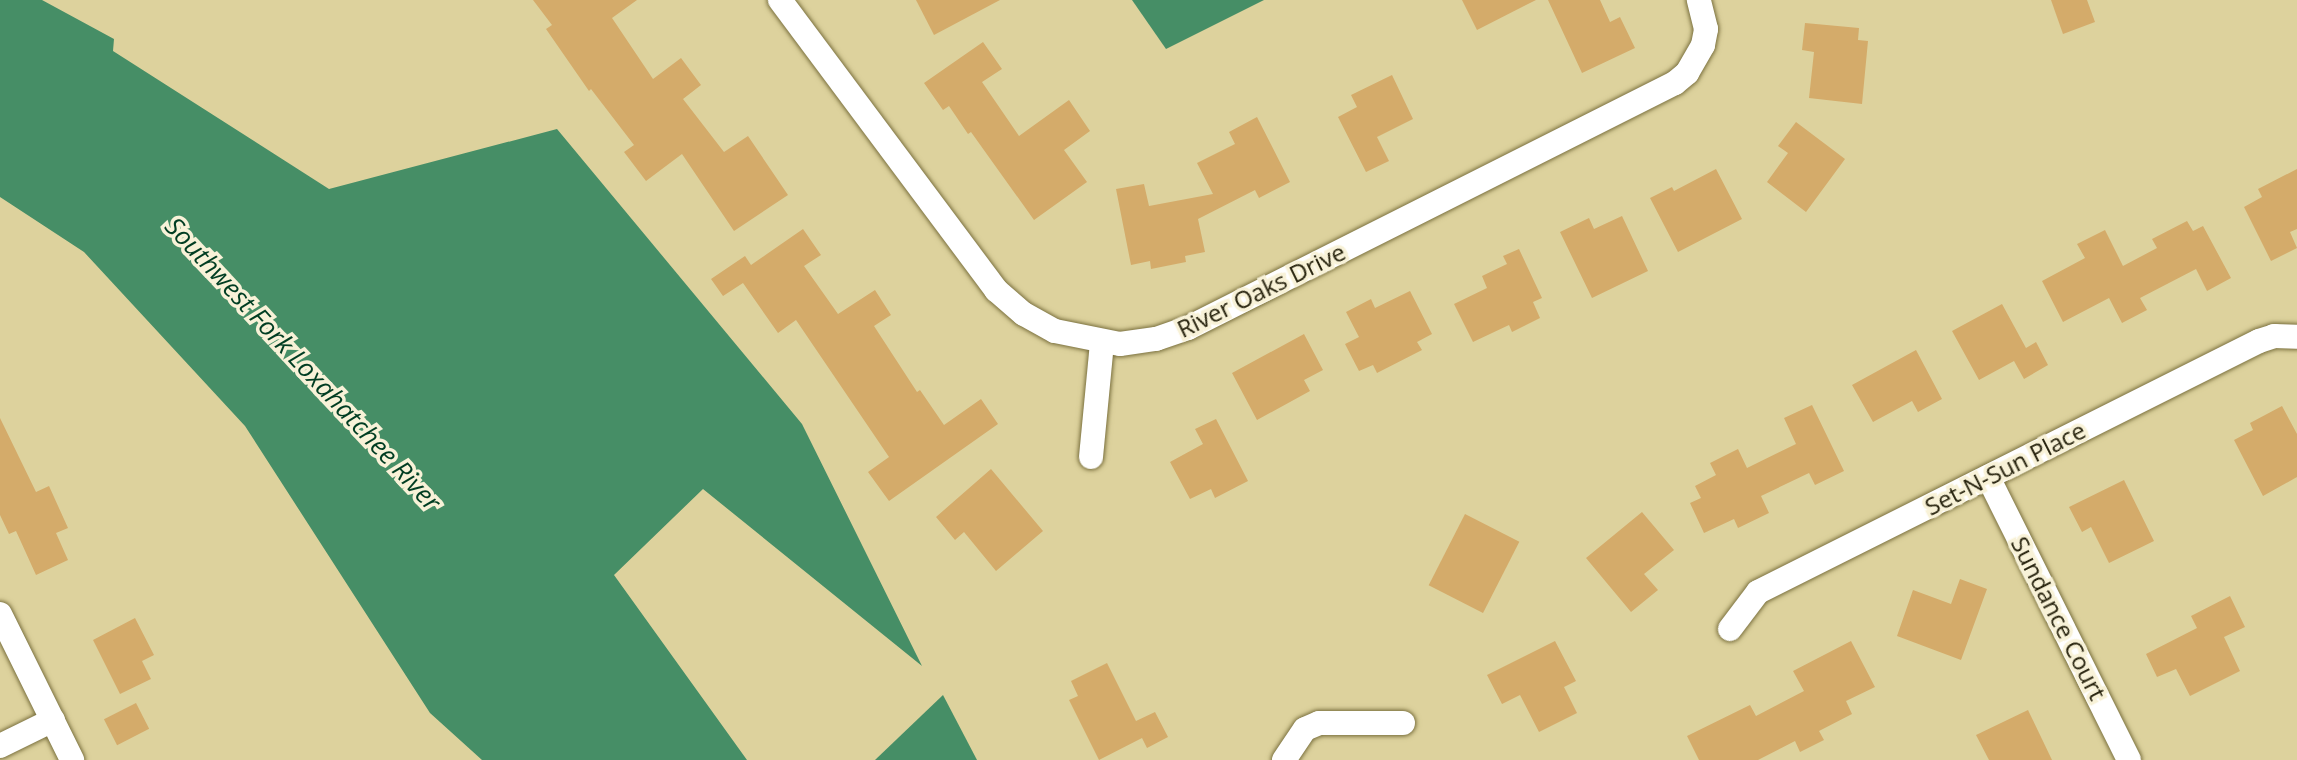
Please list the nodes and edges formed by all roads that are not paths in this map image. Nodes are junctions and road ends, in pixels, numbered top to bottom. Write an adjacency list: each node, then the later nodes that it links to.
1 (780, 0): 4 (street, River Oaks Drive)
2 (1699, 0): 4 (street, River Oaks Drive)
3 (2297, 337): 6 (street, Set-N-Sun Place)
4 (1102, 343): 5 (street)
5 (1091, 457)
6 (1988, 477): 8 (street, Set-N-Sun Place); 14 (street, Sundance Court)
7 (0, 614): 9 (street)
8 (1730, 629)
9 (53, 720): 11 (street); 12 (street)
10 (1403, 723): 13 (street)
11 (0, 746)
12 (72, 760)
13 (1284, 760)
14 (2129, 760)

